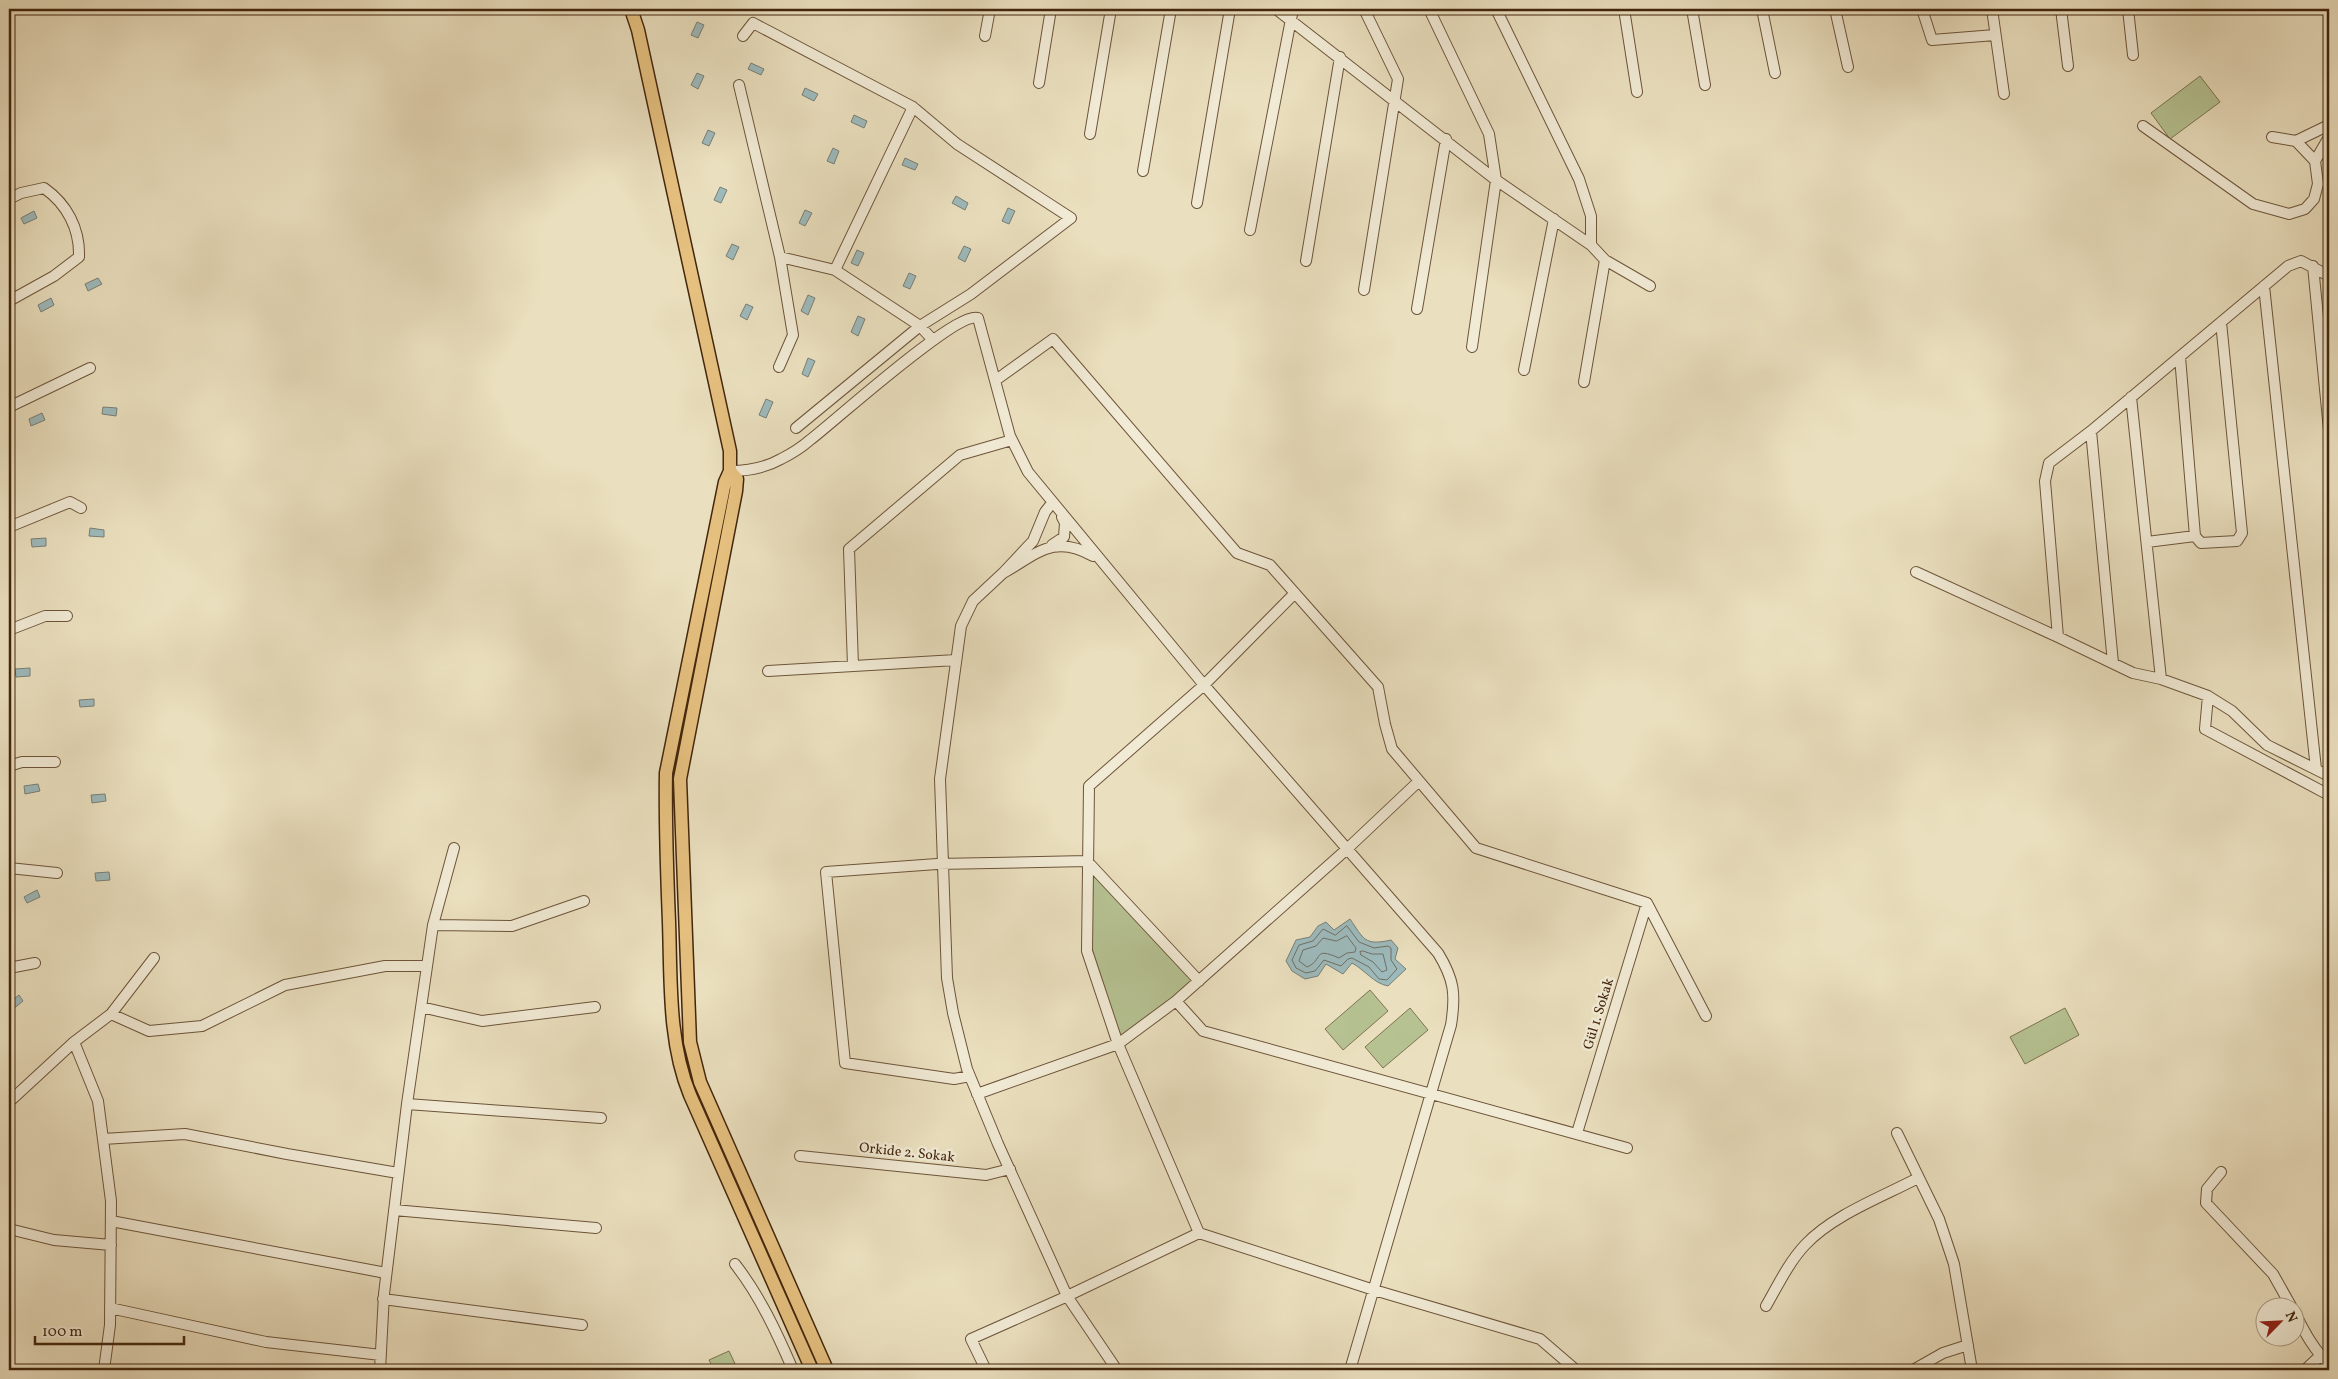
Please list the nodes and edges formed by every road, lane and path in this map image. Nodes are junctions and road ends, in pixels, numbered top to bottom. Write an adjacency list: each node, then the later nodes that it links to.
1 (631, 9): 78 (main road)
2 (990, 9): 23 (street)
3 (1051, 9): 29 (street)
4 (1111, 9): 38 (street)
5 (1171, 9): 44 (street)
6 (1230, 9): 47 (street)
7 (1276, 9): 20 (street)
8 (1293, 9): 20 (street)
9 (1364, 9): 34 (street)
10 (1429, 9): 45 (street)
11 (1496, 9): 50 (street)
12 (1624, 9): 32 (street)
13 (1692, 9): 31 (street)
14 (1762, 9): 28 (street)
15 (1835, 9): 27 (street)
16 (1922, 9): 21 (street)
17 (1992, 9): 21 (street)
18 (2061, 9): 26 (street)
19 (2128, 9): 24 (street)
20 (1291, 20): 25 (street); 49 (street)
21 (1995, 35): 33 (street)
22 (743, 36): 35 (street)
23 (985, 36)
24 (2132, 55)
25 (1340, 57): 34 (street); 53 (street)
26 (2068, 66)
27 (1848, 67)
28 (1775, 73)
29 (1039, 83)
30 (739, 85): 51 (street)
31 (1705, 85)
32 (1637, 92)
33 (2004, 94)
34 (1396, 99): 41 (street); 59 (street)
35 (913, 107): 55 (street); 63 (street)
36 (2329, 125): 42 (street)
37 (2144, 126): 43 (street)
38 (1090, 134)
39 (2272, 137): 42 (street)
40 (2329, 137): 43 (street)
41 (1446, 140): 45 (street); 61 (street)
42 (2296, 141): 43 (street)
43 (2314, 161)
44 (1143, 171)
45 (1496, 180): 48 (street); 65 (street)
46 (9, 199): 60 (street)
47 (1197, 203)
48 (1554, 219): 50 (street); 69 (street)
49 (1250, 230)
50 (1591, 245): 52 (street)
51 (780, 257): 55 (street); 67 (street)
52 (1605, 260): 57 (street); 71 (street)
53 (1306, 261)
54 (2313, 266): 56 (street); 58 (street); 75 (street)
55 (835, 270): 63 (street)
56 (2329, 276)
57 (1650, 286)
58 (2264, 286): 62 (street); 102 (street)
59 (1364, 290)
60 (9, 301)
61 (1417, 309)
62 (2221, 322): 66 (street); 83 (street)
63 (920, 326): 64 (street); 74 (street)
64 (932, 339): 70 (street); 78 (street)
65 (1472, 347)
66 (2180, 357): 72 (street); 83 (street)
67 (778, 367)
68 (90, 368): 73 (street)
69 (1524, 370)
70 (996, 380): 77 (street); 89 (street)
71 (1584, 382)
72 (2131, 397): 76 (street); 84 (street)
73 (9, 407)
74 (796, 428)
75 (2329, 430)
76 (2091, 431): 92 (street); 94 (street)
77 (1012, 440): 79 (street); 95 (street)
78 (730, 472): 132 (main road); 134 (main road)
79 (1052, 503): 81 (street); 88 (street)
80 (81, 508): 82 (street)
81 (1062, 515): 85 (street); 86 (street)
82 (9, 527)
83 (2195, 536): 84 (street)
84 (2147, 542): 97 (street)
85 (1049, 547): 86 (street); 88 (street)
86 (1098, 559): 98 (street)
87 (1916, 572): 92 (street)
88 (1003, 573): 93 (street)
89 (1295, 593): 98 (street); 104 (street)
90 (67, 616): 91 (street)
91 (9, 630)
92 (2058, 637): 94 (street)
93 (956, 660): 95 (street); 109 (street)
94 (2113, 663): 97 (street)
95 (853, 666): 96 (street)
96 (768, 671)
97 (2161, 679): 99 (street)
98 (1204, 685): 107 (street); 108 (street)
99 (2208, 696): 102 (street); 105 (street)
100 (55, 762): 101 (street)
101 (9, 766)
102 (2316, 769): 103 (street)
103 (2329, 776)
104 (1419, 781): 107 (street); 113 (street)
105 (2329, 795)
106 (454, 848): 114 (street)
107 (1347, 849): 119 (street); 128 (street)
108 (1087, 861): 109 (street); 119 (street); 126 (street)
109 (942, 864): 127 (street); 127 (street)
110 (9, 868): 111 (street)
111 (57, 873)
112 (584, 901): 114 (street)
113 (1647, 902): 124 (street); 136 (street, Gül 1. Sokak)
114 (433, 925): 117 (street)
115 (154, 958): 123 (street)
116 (35, 963): 118 (street)
117 (427, 966): 121 (street); 123 (street)
118 (9, 968)
119 (1199, 981): 120 (street)
120 (1176, 1002): 126 (street); 128 (street)
121 (421, 1007): 122 (street); 131 (street)
122 (595, 1007)
123 (111, 1014): 125 (street)
124 (1706, 1016)
125 (74, 1042): 130 (street); 137 (street)
126 (1118, 1044): 129 (street); 148 (street)
127 (970, 1076): 129 (street)
128 (1431, 1092): 136 (street); 152 (street)
129 (977, 1094): 140 (street)
130 (9, 1102)
131 (407, 1104): 133 (street); 141 (street)
132 (714, 1113): 134 (main road); 168 (main road)
133 (601, 1118)
134 (700, 1120): 167 (main road)
135 (1897, 1133): 143 (street)
136 (1577, 1134): 138 (street)
137 (103, 1138): 141 (street); 145 (street)
138 (1627, 1148)
139 (800, 1156): 140 (street, Orkide 2. Sokak)
140 (1010, 1169): 153 (street)
141 (398, 1172): 144 (street)
142 (2221, 1172): 154 (street)
143 (1918, 1178): 156 (street); 160 (street)
144 (394, 1210): 146 (street); 151 (street)
145 (111, 1221): 149 (street); 151 (street)
146 (596, 1228)
147 (9, 1229): 149 (street)
148 (1199, 1233): 152 (street); 153 (street)
149 (110, 1245): 157 (street)
150 (735, 1264): 166 (street)
151 (386, 1273): 155 (street)
152 (1374, 1290): 171 (street); 172 (street)
153 (1067, 1296): 169 (street); 170 (street)
154 (2285, 1296)
155 (383, 1299): 158 (street); 161 (street)
156 (1766, 1306)
157 (110, 1308): 161 (street); 164 (street)
158 (582, 1325)
159 (2306, 1335): 162 (street)
160 (1968, 1345): 173 (street); 174 (street)
161 (381, 1355): 165 (street)
162 (2321, 1355): 163 (street); 175 (street)
163 (2329, 1364)
164 (104, 1370)
165 (380, 1370)
166 (793, 1370)
167 (812, 1370)
168 (827, 1370)
169 (986, 1370)
170 (1117, 1370)
171 (1350, 1370)
172 (1576, 1370)
173 (1913, 1370)
174 (1972, 1370)
175 (2305, 1370)

